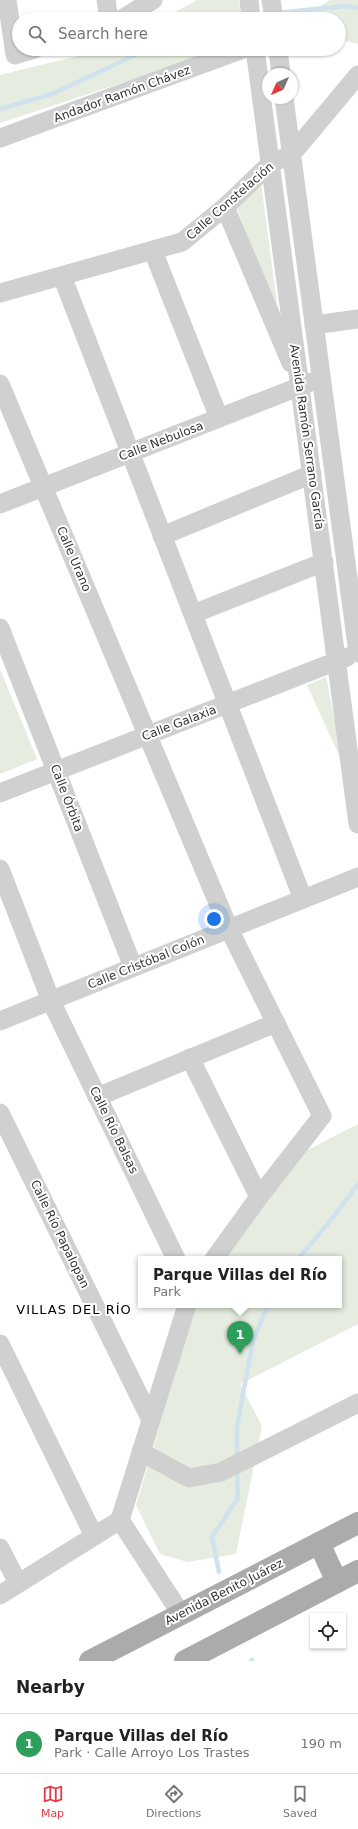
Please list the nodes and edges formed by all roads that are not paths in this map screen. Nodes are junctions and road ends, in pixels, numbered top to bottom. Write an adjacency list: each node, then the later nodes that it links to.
1 (7, 0): 10 (street)
2 (106, 0): 6 (street)
3 (153, 0): 7 (street)
4 (249, 0): 8 (street)
5 (271, 0): 9 (street)
6 (108, 12)
7 (133, 12)
8 (250, 12)
9 (273, 12)
10 (9, 45)
11 (224, 56): 17 (street, Andador Ramón Chávez)
12 (257, 56): 19 (street, Avenida Ramón Serrano García)
13 (279, 56): 14 (street)
14 (280, 68)
15 (358, 75): 18 (street, Calle Constelación)
16 (285, 104): 18 (street, Avenida Ramón Serrano García)
17 (0, 138)
18 (291, 155): 19 (street, Calle Constelación); 25 (street, Avenida Ramón Serrano García)
19 (270, 163): 20 (street, Calle Constelación); 28 (street, Avenida Ramón Serrano García)
20 (225, 207): 21 (street, Calle Constelación); 28 (street)
21 (153, 251): 22 (street, Calle Constelación); 29 (street)
22 (62, 276): 23 (street, Calle Constelación); 30 (street)
23 (0, 293)
24 (358, 319): 25 (street)
25 (314, 325): 26 (street, Avenida Ramón Serrano García)
26 (321, 378): 28 (street, Calle Nebulosa); 35 (street, Avenida Ramón Serrano García)
27 (0, 384): 32 (street, Calle Urano)
28 (300, 386): 29 (street, Calle Nebulosa); 31 (street, Avenida Ramón Serrano García)
29 (219, 418): 30 (street, Calle Nebulosa)
30 (130, 453): 32 (street, Calle Nebulosa); 34 (street)
31 (312, 474): 34 (street); 36 (street, Avenida Ramón Serrano García)
32 (43, 487): 33 (street, Calle Nebulosa); 42 (street, Calle Urano)
33 (0, 504)
34 (162, 536): 37 (street)
35 (352, 559): 39 (street, Avenida Ramón Serrano García)
36 (324, 562): 37 (street); 40 (street, Avenida Ramón Serrano García)
37 (193, 614): 41 (street)
38 (0, 628): 43 (street, Calle Órbita)
39 (358, 653): 40 (street, Calle Galaxia)
40 (337, 661): 41 (street, Calle Galaxia); 45 (street, Avenida Ramón Serrano García)
41 (228, 704): 42 (street, Calle Galaxia); 48 (street)
42 (148, 735): 43 (street, Calle Galaxia); 49 (street, Calle Urano)
43 (56, 771): 44 (street, Calle Galaxia); 50 (street, Calle Órbita)
44 (0, 793)
45 (358, 824)
46 (0, 869): 51 (street, Calle Río Balsas)
47 (358, 877): 48 (street, Calle Cristóbal Colón)
48 (303, 899): 49 (street, Calle Cristóbal Colón)
49 (229, 929): 50 (street, Calle Cristóbal Colón); 53 (street, Calle Urano)
50 (133, 967): 51 (street, Calle Cristóbal Colón)
51 (51, 1001): 52 (street, Calle Cristóbal Colón); 55 (street, Calle Río Balsas)
52 (0, 1021)
53 (276, 1022): 54 (street); 57 (street, Calle Urano)
54 (190, 1058): 55 (street); 57 (street)
55 (97, 1097): 58 (street, Calle Río Balsas)
56 (2, 1125): 63 (street, Calle Río Papalopan)
57 (259, 1197): 59 (street)
58 (175, 1256)
59 (216, 1256)
60 (186, 1308): 63 (street)
61 (0, 1344): 67 (street)
62 (358, 1403): 64 (street)
63 (151, 1420): 64 (street)
64 (141, 1452): 65 (street)
65 (120, 1520): 67 (street); 74 (street)
66 (358, 1523): 68 (main road, Avenida Benito Juárez)
67 (94, 1536): 72 (street)
68 (319, 1543): 71 (main road); 74 (main road, Avenida Benito Juárez)
69 (0, 1548): 72 (street)
70 (358, 1571): 71 (main road)
71 (337, 1582): 76 (main road)
72 (18, 1583): 73 (street)
73 (0, 1595)
74 (182, 1614): 75 (main road, Avenida Benito Juárez)
75 (90, 1661)
76 (185, 1661)

